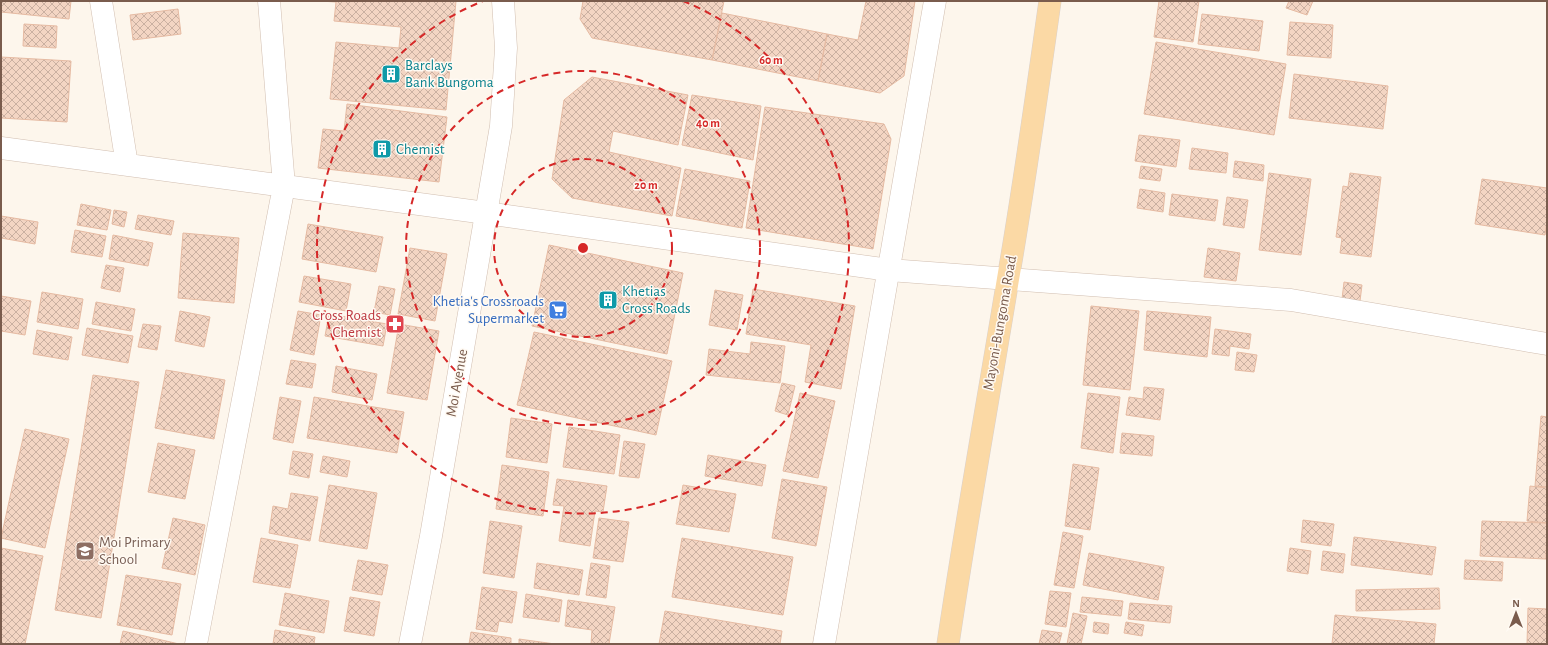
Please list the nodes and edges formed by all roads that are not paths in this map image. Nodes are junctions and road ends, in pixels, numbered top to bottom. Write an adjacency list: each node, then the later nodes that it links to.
1 (101, 1): 7 (street)
2 (269, 1): 8 (street)
3 (503, 1): 9 (street, Moi Avenue)
4 (935, 1): 10 (street)
5 (1050, 1): 11 (main road, Mayoni-Bungoma Road)
6 (1, 148): 7 (street)
7 (127, 165): 8 (street)
8 (284, 186): 9 (street); 13 (street)
9 (486, 213): 10 (street); 14 (street, Moi Avenue)
10 (889, 270): 11 (street); 15 (street)
11 (1008, 278): 12 (street); 16 (main road, Mayoni-Bungoma Road)
12 (1547, 344)
13 (196, 644)
14 (410, 644)
15 (824, 644)
16 (948, 644)

